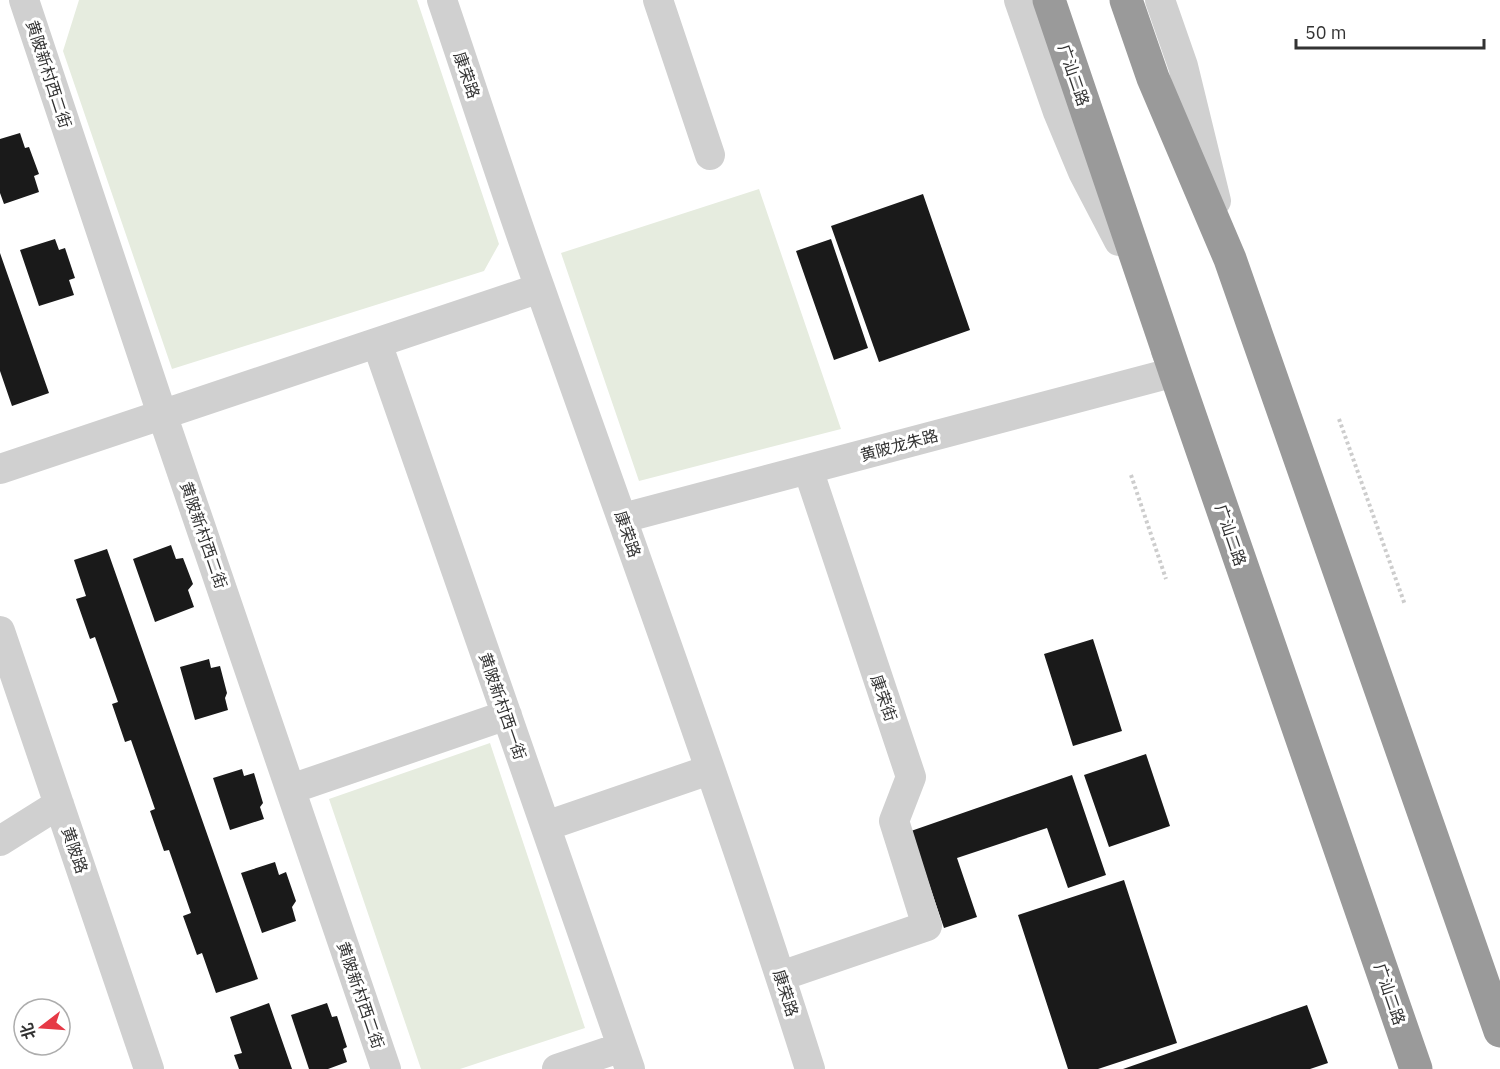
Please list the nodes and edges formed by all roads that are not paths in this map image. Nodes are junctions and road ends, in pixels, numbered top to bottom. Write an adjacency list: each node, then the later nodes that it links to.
1 (24, 0): 13 (street, 黄陂新村西二街)
2 (442, 0): 10 (street, 康荣路)
3 (658, 0): 8 (street)
4 (1019, 0): 12 (street)
5 (1049, 0): 12 (highway, 广汕二路)
6 (1126, 0): 9 (highway)
7 (1160, 0): 9 (street)
8 (710, 155)
9 (1230, 259): 25 (highway)
10 (540, 288): 11 (street); 16 (street, 康荣路)
11 (376, 343): 13 (street); 18 (street, 黄陂新村西一街)
12 (1175, 372): 15 (street, 黄陂龙朱路); 31 (highway, 广汕二路)
13 (162, 414): 14 (street); 20 (street, 黄陂新村西二街)
14 (0, 469)
15 (808, 469): 16 (street, 黄陂龙朱路); 24 (street, 康荣街)
16 (623, 518): 19 (street, 康荣路)
17 (0, 631): 21 (street, 黄陂路)
18 (507, 715): 20 (street); 22 (street, 黄陂新村西一街)
19 (710, 770): 22 (street); 24 (street, 康荣路)
20 (291, 789): 28 (street, 黄陂新村西二街)
21 (59, 804): 23 (street); 27 (street, 黄陂路)
22 (546, 826): 26 (street, 黄陂新村西一街)
23 (0, 841)
24 (781, 976): 30 (street, 康荣路)
25 (1500, 1031)
26 (626, 1058): 29 (street)
27 (149, 1069)
28 (386, 1069)
29 (556, 1069)
30 (810, 1069)
31 (1416, 1069)

